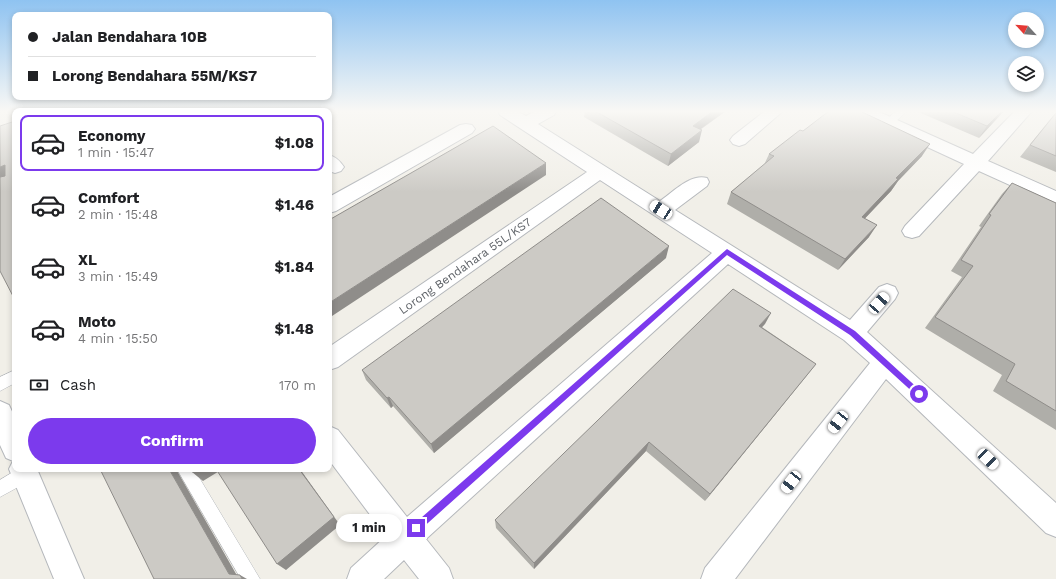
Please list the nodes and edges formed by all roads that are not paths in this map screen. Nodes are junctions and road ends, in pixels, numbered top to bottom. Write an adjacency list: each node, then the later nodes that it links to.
1 (450, 138): 11 (street)
2 (549, 138): 8 (street)
3 (741, 138): 6 (street)
4 (934, 138): 7 (street)
5 (998, 138): 7 (street)
6 (739, 140)
7 (975, 162): 10 (street); 13 (street)
8 (601, 171): 12 (street); 17 (street, Lorong Bendahara 55L/KS7)
9 (700, 182): 12 (street)
10 (1056, 199)
11 (332, 204)
12 (661, 210): 14 (street)
13 (912, 230)
14 (727, 252): 16 (street); 29 (street)
15 (888, 293): 16 (street)
16 (852, 333): 18 (street)
17 (332, 358)
18 (885, 362): 28 (street); 34 (street)
19 (12, 378): 20 (lane)
20 (0, 384)
21 (0, 413): 22 (street)
22 (12, 442)
23 (332, 443): 29 (street)
24 (14, 472): 27 (lane)
25 (24, 472): 30 (street)
26 (187, 472): 31 (lane)
27 (0, 489)
28 (1056, 524)
29 (406, 537): 32 (street); 33 (street)
30 (65, 577)
31 (251, 579)
32 (362, 579)
33 (438, 579)
34 (716, 579)

